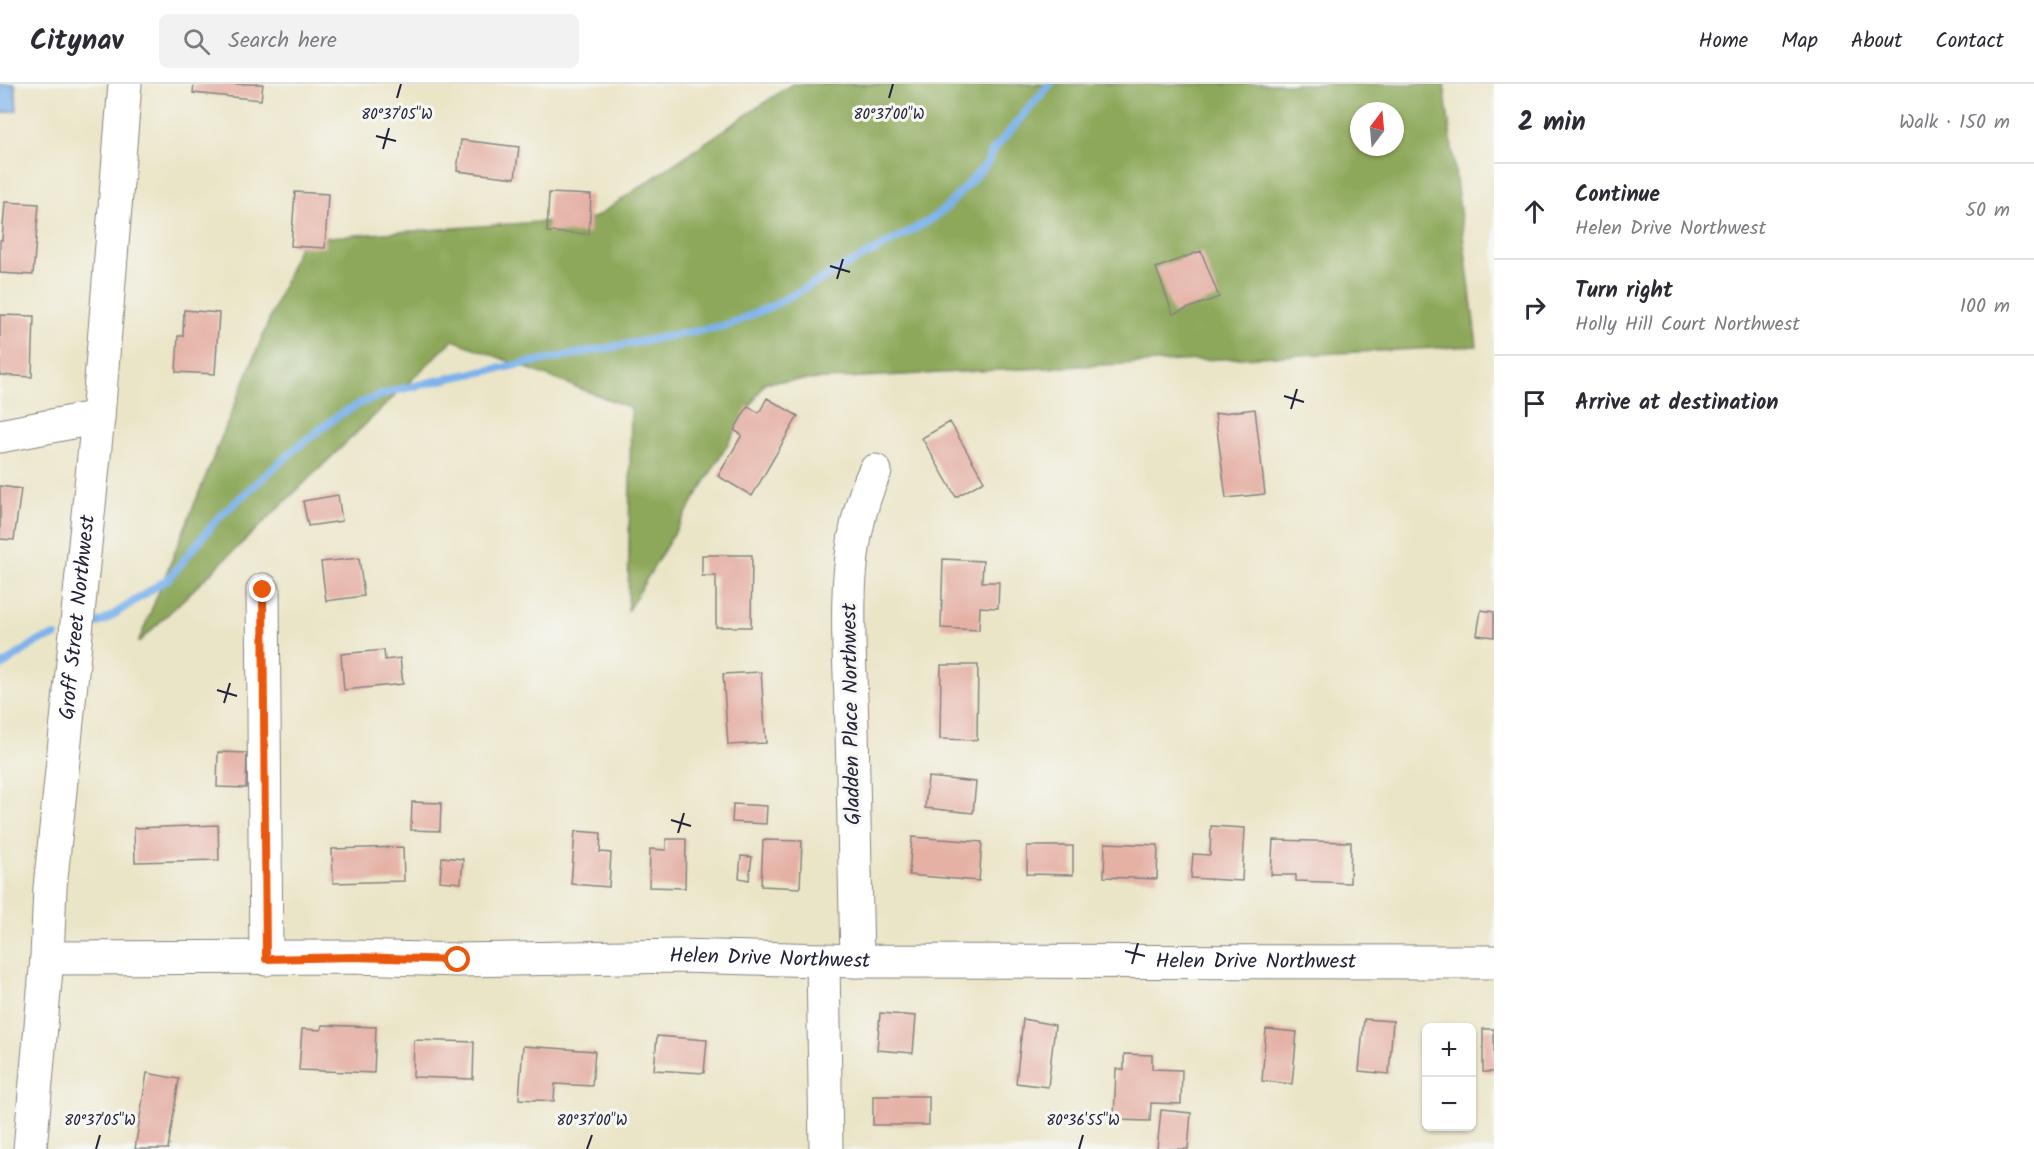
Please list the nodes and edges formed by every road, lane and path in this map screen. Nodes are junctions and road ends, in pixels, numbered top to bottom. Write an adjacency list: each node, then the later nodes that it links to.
1 (125, 84): 2 (street, Groff Street Northwest)
2 (98, 417): 3 (street); 6 (street, Groff Street Northwest)
3 (0, 436)
4 (875, 471): 9 (street, Gladden Place Northwest)
5 (263, 590): 7 (street)
6 (47, 958): 7 (street, Helen Drive Northwest); 11 (street, Groff Street Northwest)
7 (266, 959): 8 (street, Helen Drive Northwest)
8 (823, 960): 9 (street, Helen Drive Northwest); 12 (street)
9 (857, 961): 10 (street, Helen Drive Northwest)
10 (1494, 962)
11 (30, 1149)
12 (826, 1149)

